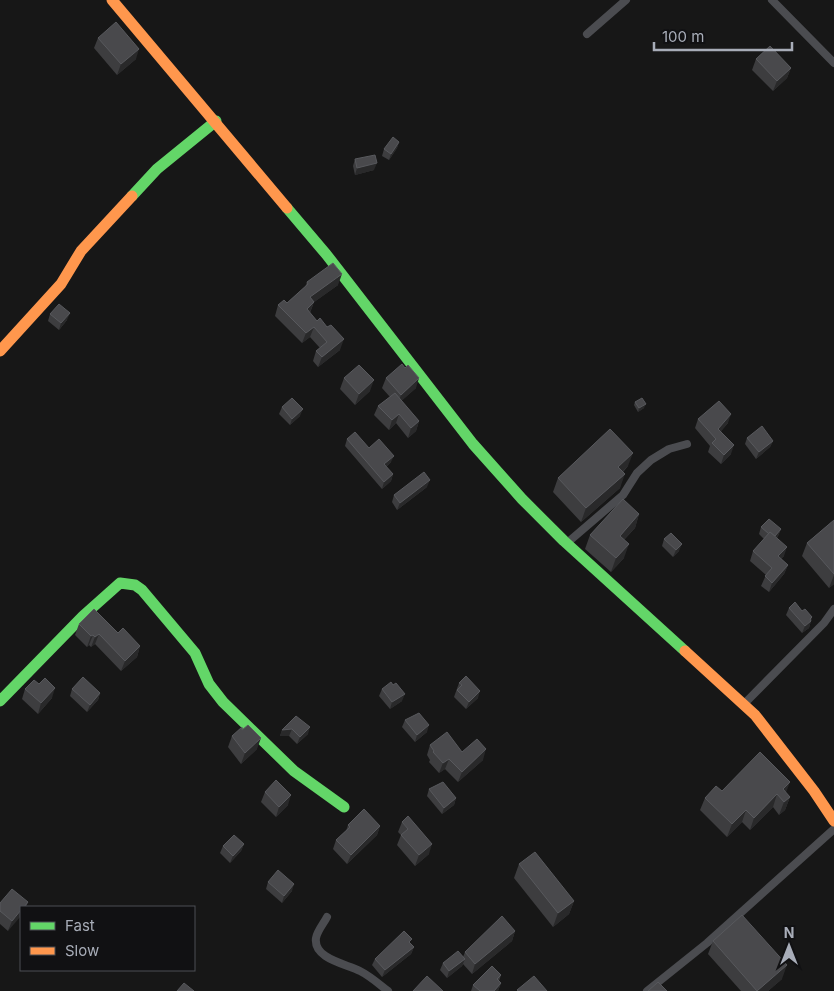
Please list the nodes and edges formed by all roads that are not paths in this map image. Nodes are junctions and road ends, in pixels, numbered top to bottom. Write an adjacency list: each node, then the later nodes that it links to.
1 (112, 0): 6 (street)
2 (626, 0): 4 (street)
3 (772, 0): 5 (street)
4 (587, 34)
5 (834, 63)
6 (216, 121): 7 (street); 9 (street)
7 (0, 351)
8 (687, 444): 9 (street)
9 (567, 543): 12 (street)
10 (834, 609): 12 (street)
11 (0, 701): 13 (street)
12 (744, 704): 14 (street)
13 (344, 806)
14 (834, 822)
15 (834, 830): 18 (street)
16 (327, 918): 17 (street)
17 (388, 991)
18 (647, 991)

